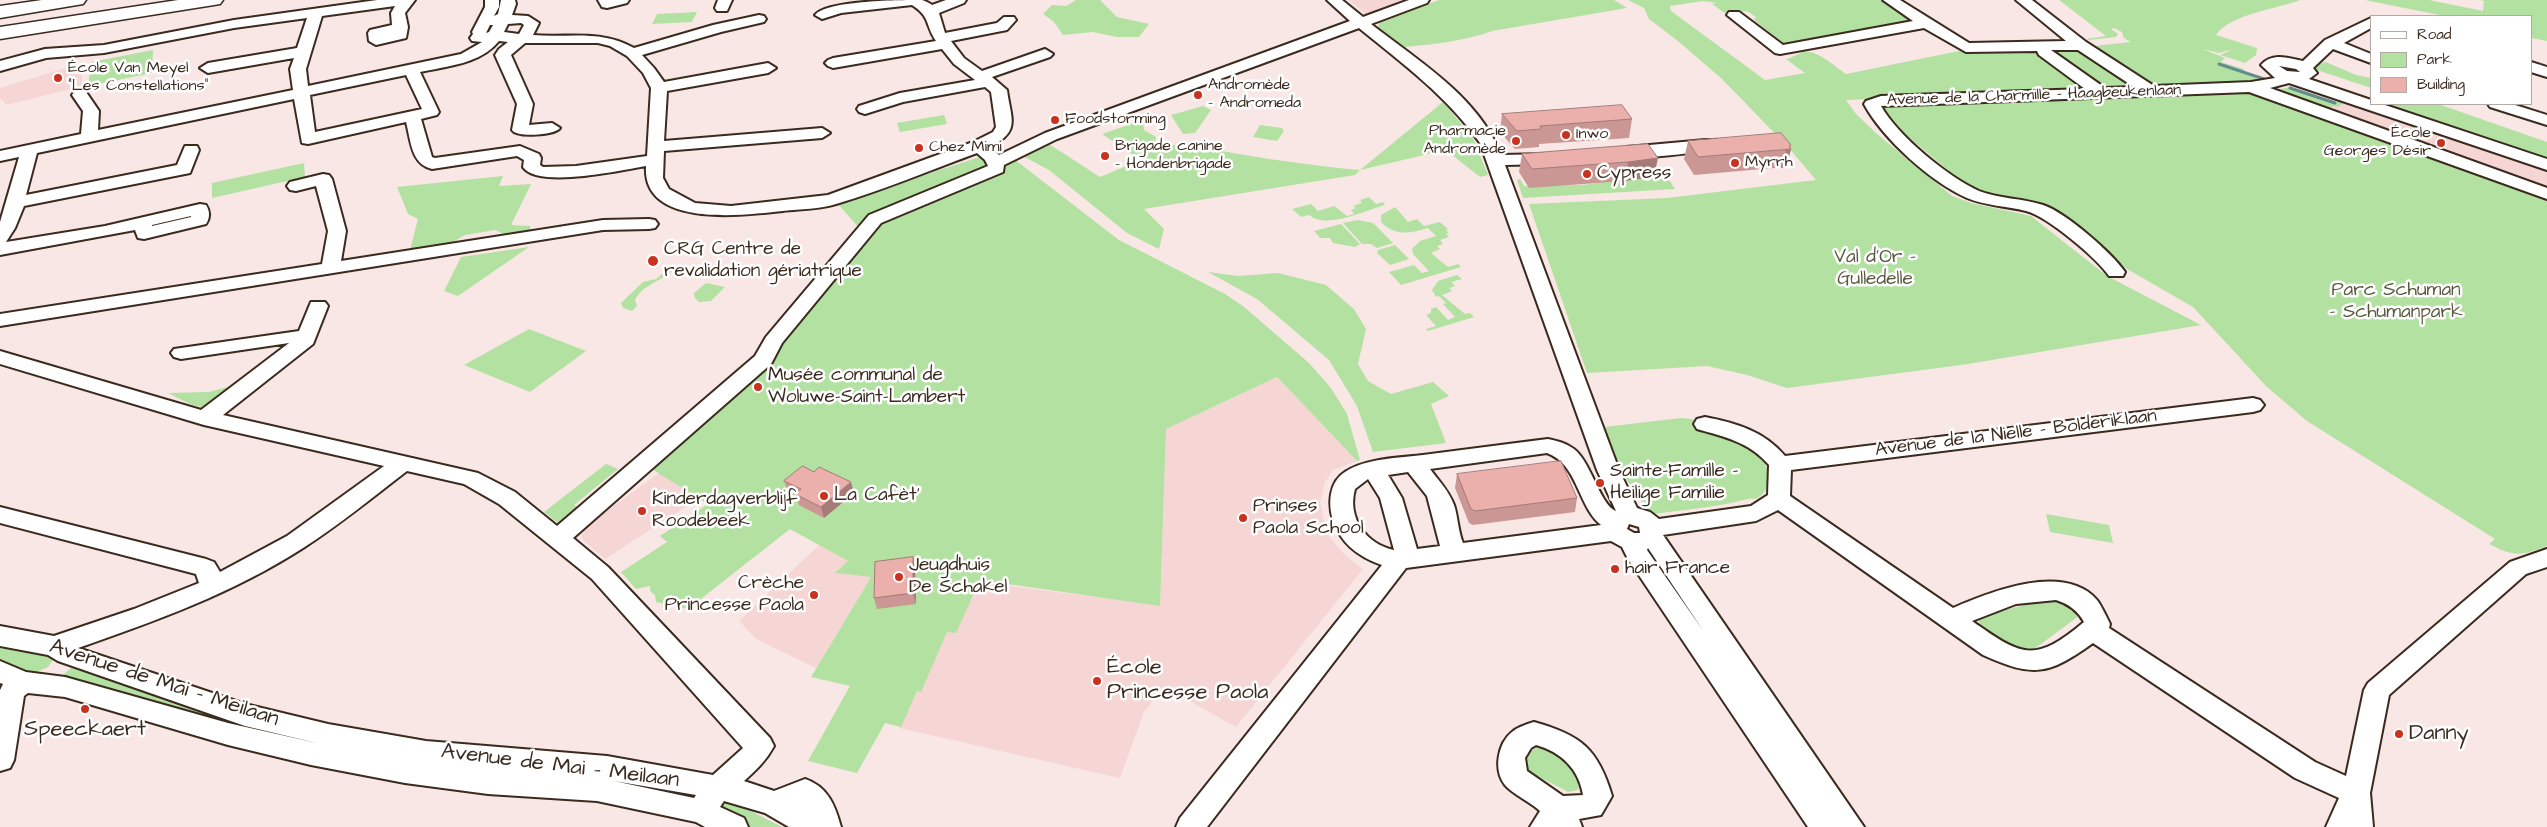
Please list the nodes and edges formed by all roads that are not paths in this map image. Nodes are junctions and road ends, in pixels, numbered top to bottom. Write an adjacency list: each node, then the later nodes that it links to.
1 (102, 0): 21 (highway)
2 (161, 0): 15 (highway)
3 (214, 0): 32 (highway)
4 (406, 0): 18 (street); 30 (street)
5 (492, 0): 25 (street)
6 (508, 0): 22 (street)
7 (604, 0): 8 (street)
8 (622, 0)
9 (905, 0): 16 (street); 19 (street)
10 (958, 0): 16 (street)
11 (1334, 0): 26 (street)
12 (1422, 0): 26 (street)
13 (1890, 0): 28 (street)
14 (2023, 0): 38 (street)
15 (74, 7): 17 (highway); 27 (highway); 31 (highway)
16 (931, 11): 36 (street)
17 (0, 12)
18 (316, 13): 39 (street); 46 (street)
19 (822, 15)
20 (1734, 15): 28 (street)
21 (0, 16)
22 (503, 19): 25 (street); 33 (street); 35 (street)
23 (759, 19): 41 (street)
24 (1008, 20): 36 (street)
25 (485, 21): 34 (street)
26 (1361, 22): 78 (street); 79 (street)
27 (0, 23)
28 (1925, 23): 38 (street)
29 (2370, 23): 37 (street)
30 (401, 27)
31 (0, 28)
32 (0, 33)
33 (496, 36): 34 (street); 35 (street); 45 (street)
34 (476, 38): 45 (street)
35 (524, 38): 41 (street); 67 (street)
36 (944, 41): 44 (street); 54 (street)
37 (2330, 44): 43 (street); 50 (street)
38 (2081, 46): 58 (street)
39 (302, 52): 48 (street); 57 (street)
40 (2044, 52): 59 (street)
41 (632, 53): 56 (street)
42 (1045, 54): 54 (street)
43 (2370, 58)
44 (833, 62)
45 (434, 64): 51 (street)
46 (0, 66)
47 (2532, 67): 52 (street)
48 (208, 68)
49 (768, 68): 56 (street)
50 (2305, 68): 53 (street, Avenue de la Charmille - Haagbeukenlaan); 53 (street)
51 (411, 69): 57 (street); 65 (street)
52 (2547, 72)
53 (2288, 77): 55 (street, Avenue de la Charmille - Haagbeukenlaan); 61 (street)
54 (985, 79): 64 (street); 71 (street)
55 (2251, 87): 58 (street, Avenue de la Charmille - Haagbeukenlaan); 82 (street)
56 (659, 88): 75 (street)
57 (300, 92): 65 (street); 69 (street)
58 (2153, 92): 59 (street, Avenue de la Charmille - Haagbeukenlaan)
59 (2103, 94): 89 (street, Avenue de la Charmille - Haagbeukenlaan)
60 (80, 95): 69 (street)
61 (2370, 105)
62 (2370, 105): 80 (street)
63 (2503, 105): 66 (street)
64 (865, 109)
65 (412, 116): 75 (street)
66 (2547, 120)
67 (552, 128)
68 (822, 133): 75 (street)
69 (89, 138): 72 (street)
70 (1733, 144): 74 (street)
71 (979, 146): 75 (street); 79 (street)
72 (30, 150): 76 (street); 83 (street)
73 (191, 150): 83 (street)
74 (1612, 152)
75 (656, 153)
76 (0, 156)
77 (1565, 158): 78 (street)
78 (1495, 160): 104 (street)
79 (995, 164): 105 (street)
80 (2547, 165)
81 (296, 186): 88 (street)
82 (2547, 194)
83 (17, 202): 86 (street)
84 (143, 223): 87 (street)
85 (650, 224): 88 (street)
86 (0, 238)
87 (0, 249)
88 (330, 266): 91 (street)
89 (2116, 272)
90 (318, 306): 92 (street)
91 (0, 320)
92 (306, 340): 93 (street); 96 (street)
93 (181, 353)
94 (0, 358): 96 (street)
95 (2253, 405): 100 (street, Avenue de la Nielle - Bolderiklaan)
96 (204, 418): 98 (street)
97 (1705, 424): 100 (street)
98 (403, 463): 105 (street); 109 (street)
99 (1413, 463): 101 (street); 104 (street); 106 (street)
100 (1780, 464): 102 (street)
101 (1374, 469): 108 (street); 108 (street)
102 (1779, 499): 104 (street); 110 (street)
103 (0, 515): 109 (street)
104 (1633, 529): 106 (street); 125 (street); 126 (street)
105 (557, 537): 117 (street)
106 (1455, 553): 108 (street)
107 (2547, 558): 118 (street)
108 (1403, 559): 124 (street)
109 (213, 587): 113 (street)
110 (1959, 622): 111 (street); 111 (street)
111 (2093, 630): 118 (street)
112 (0, 636): 113 (street, Avenue de Mai - Meilaan)
113 (60, 650): 114 (street); 115 (street, Avenue de Mai - Meilaan)
114 (19, 679): 115 (street, Avenue de Mai - Meilaan); 116 (street)
115 (320, 745): 117 (street, Avenue de Mai - Meilaan); 120 (street, Avenue de Mai - Meilaan)
116 (0, 760)
117 (718, 788): 119 (street, Avenue de Mai - Meilaan); 120 (street)
118 (2356, 793): 127 (street); 128 (street)
119 (775, 804): 122 (street, Avenue de Mai - Meilaan); 123 (street)
120 (700, 811): 121 (street, Avenue de Mai - Meilaan)
121 (734, 827)
122 (813, 827)
123 (827, 827)
124 (1190, 827)
125 (1824, 827)
126 (1850, 827)
127 (2340, 827)
128 (2359, 827)

